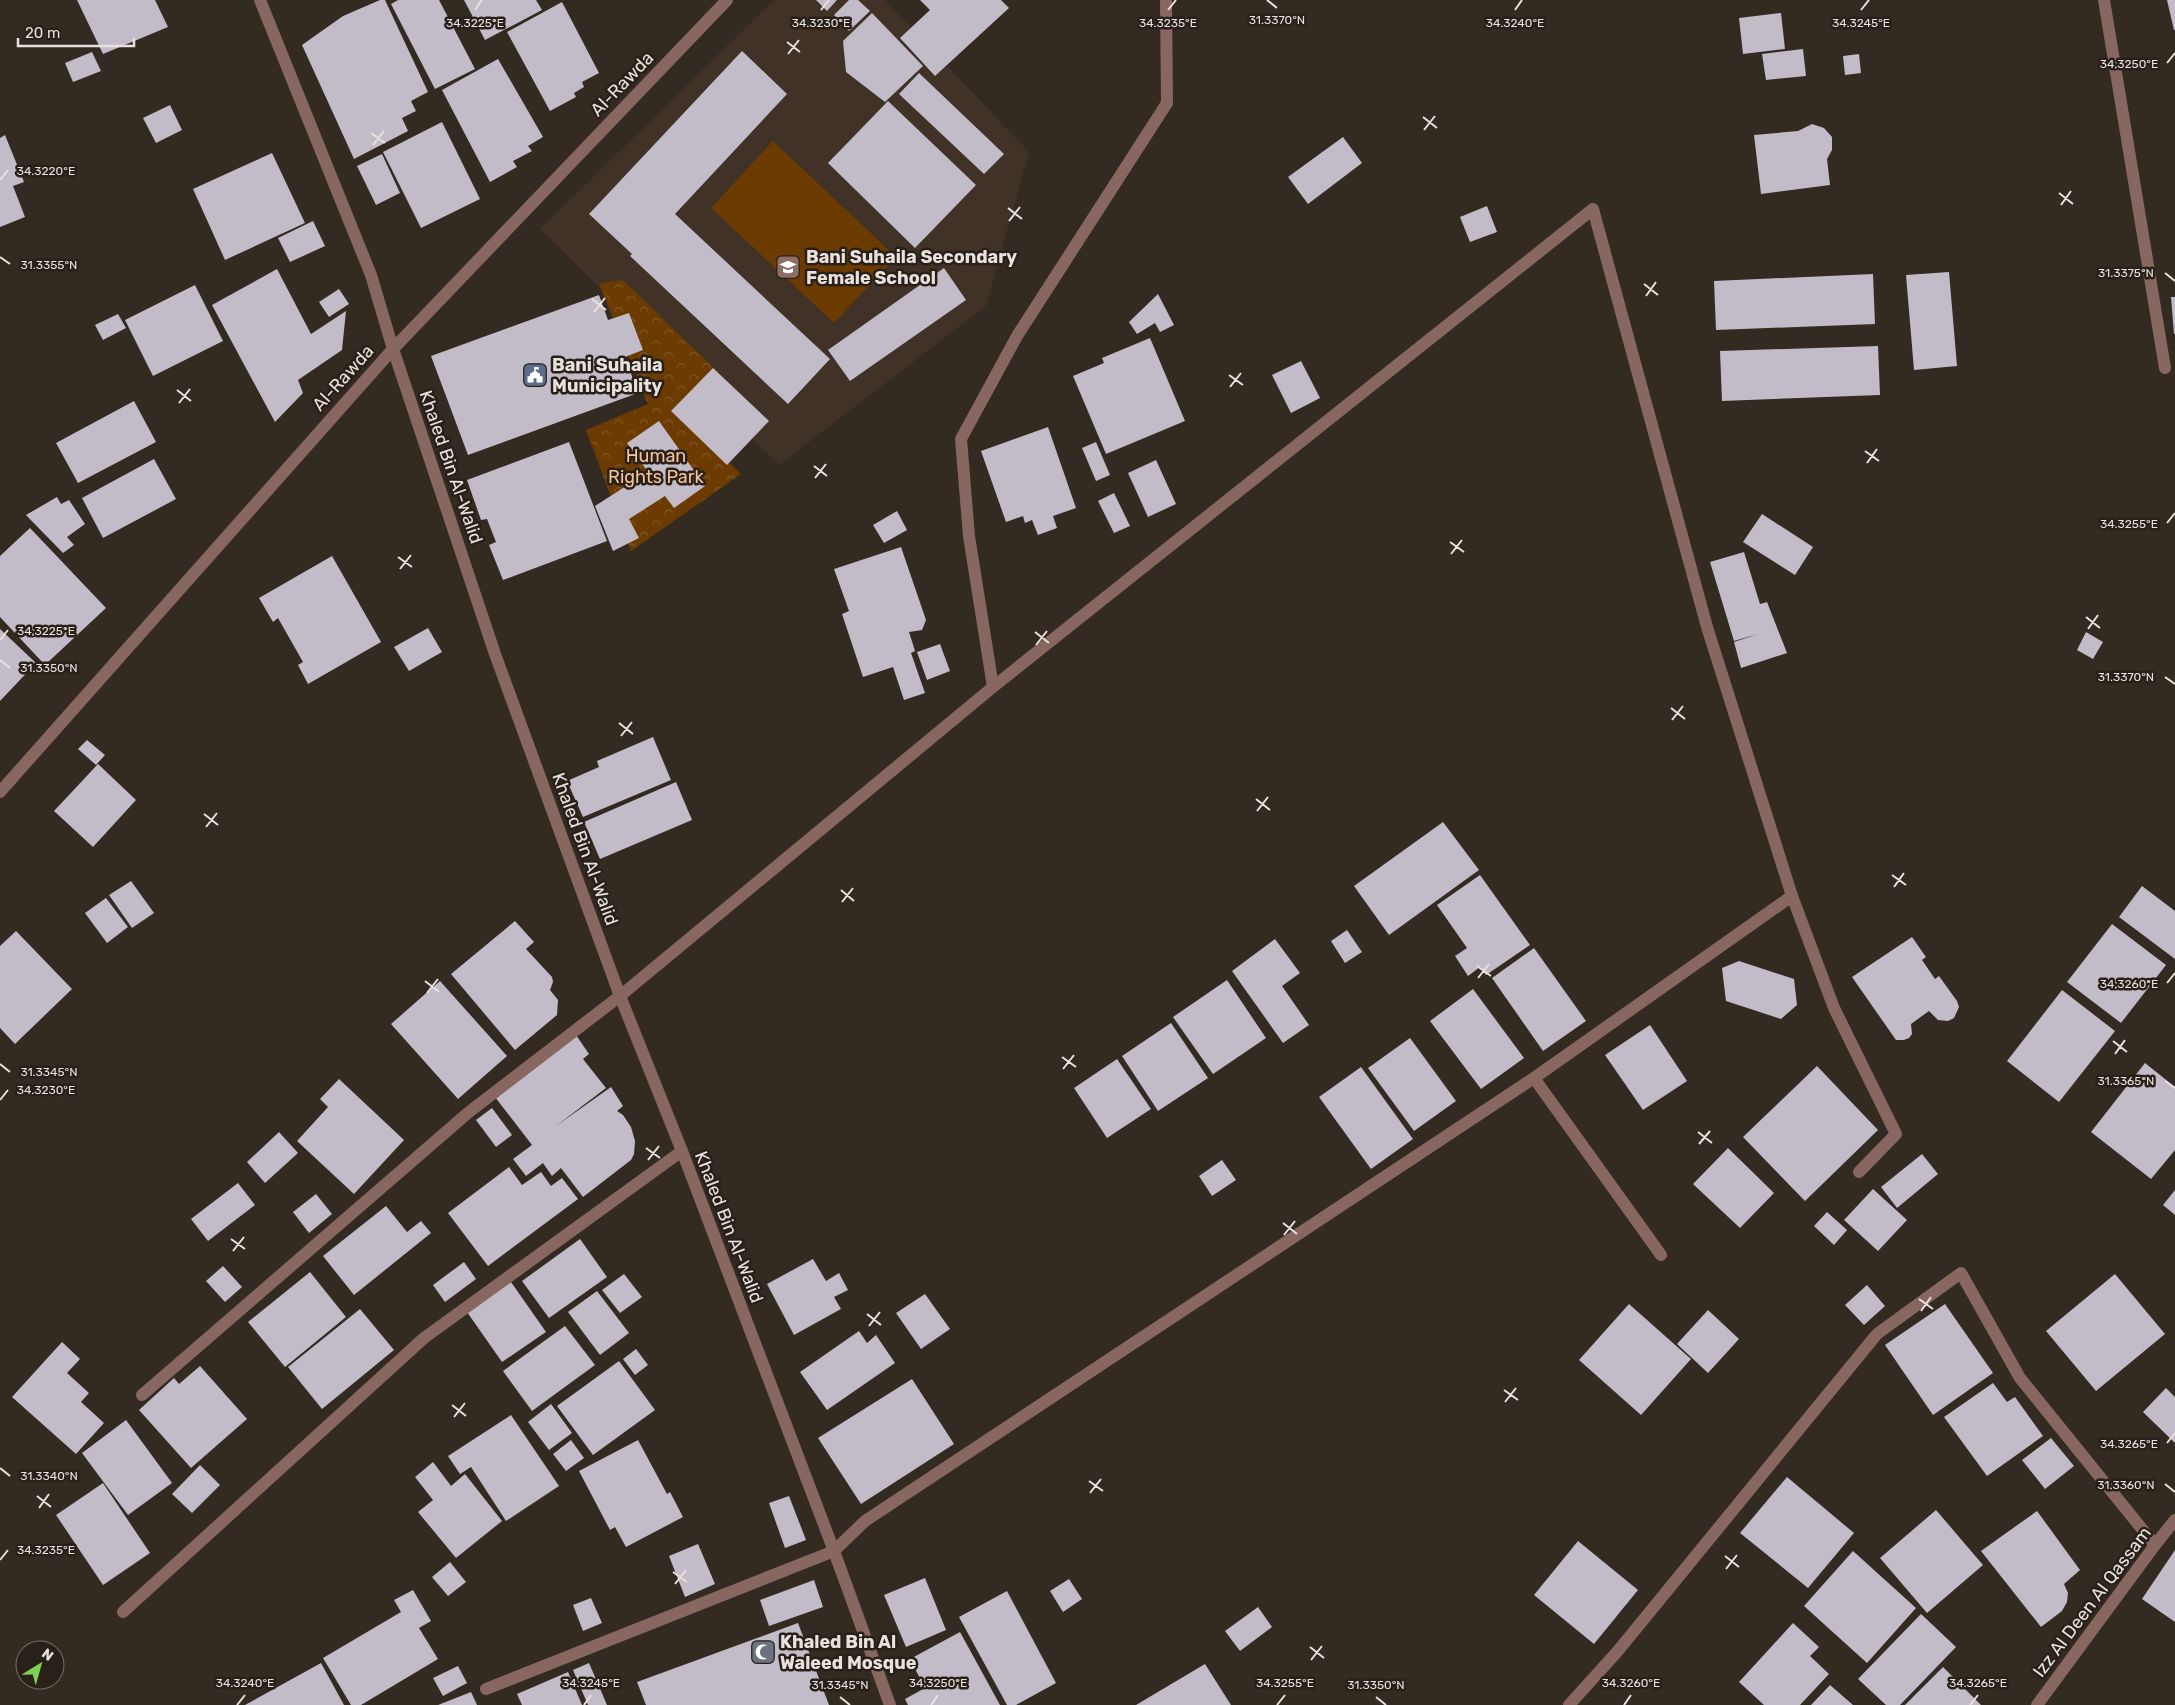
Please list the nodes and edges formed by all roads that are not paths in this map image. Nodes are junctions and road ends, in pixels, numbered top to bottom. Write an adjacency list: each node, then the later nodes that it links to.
1 (260, 0): 5 (street, Khaled Bin Al-Walid)
2 (727, 0): 5 (street, Al-Rawda)
3 (1166, 0): 7 (street)
4 (2104, 0): 6 (street)
5 (393, 349): 8 (street, Al-Rawda); 10 (street, Khaled Bin Al-Walid)
6 (2165, 368)
7 (993, 687): 9 (street); 10 (street)
8 (0, 792)
9 (1792, 896): 11 (street); 13 (street)
10 (620, 996): 12 (street, Khaled Bin Al-Walid); 15 (street)
11 (1534, 1078): 14 (street); 18 (street)
12 (682, 1151): 18 (street, Khaled Bin Al-Walid); 19 (street)
13 (1859, 1172)
14 (1661, 1256)
15 (142, 1395)
16 (2175, 1520): 17 (street, Izz Al Deen Al Qassam)
17 (2155, 1545): 22 (street); 23 (street, Izz Al Deen Al Qassam)
18 (834, 1552): 20 (street); 21 (street, Khaled Bin Al-Walid)
19 (123, 1612)
20 (486, 1689)
21 (890, 1705)
22 (1569, 1705)
23 (2037, 1705)

